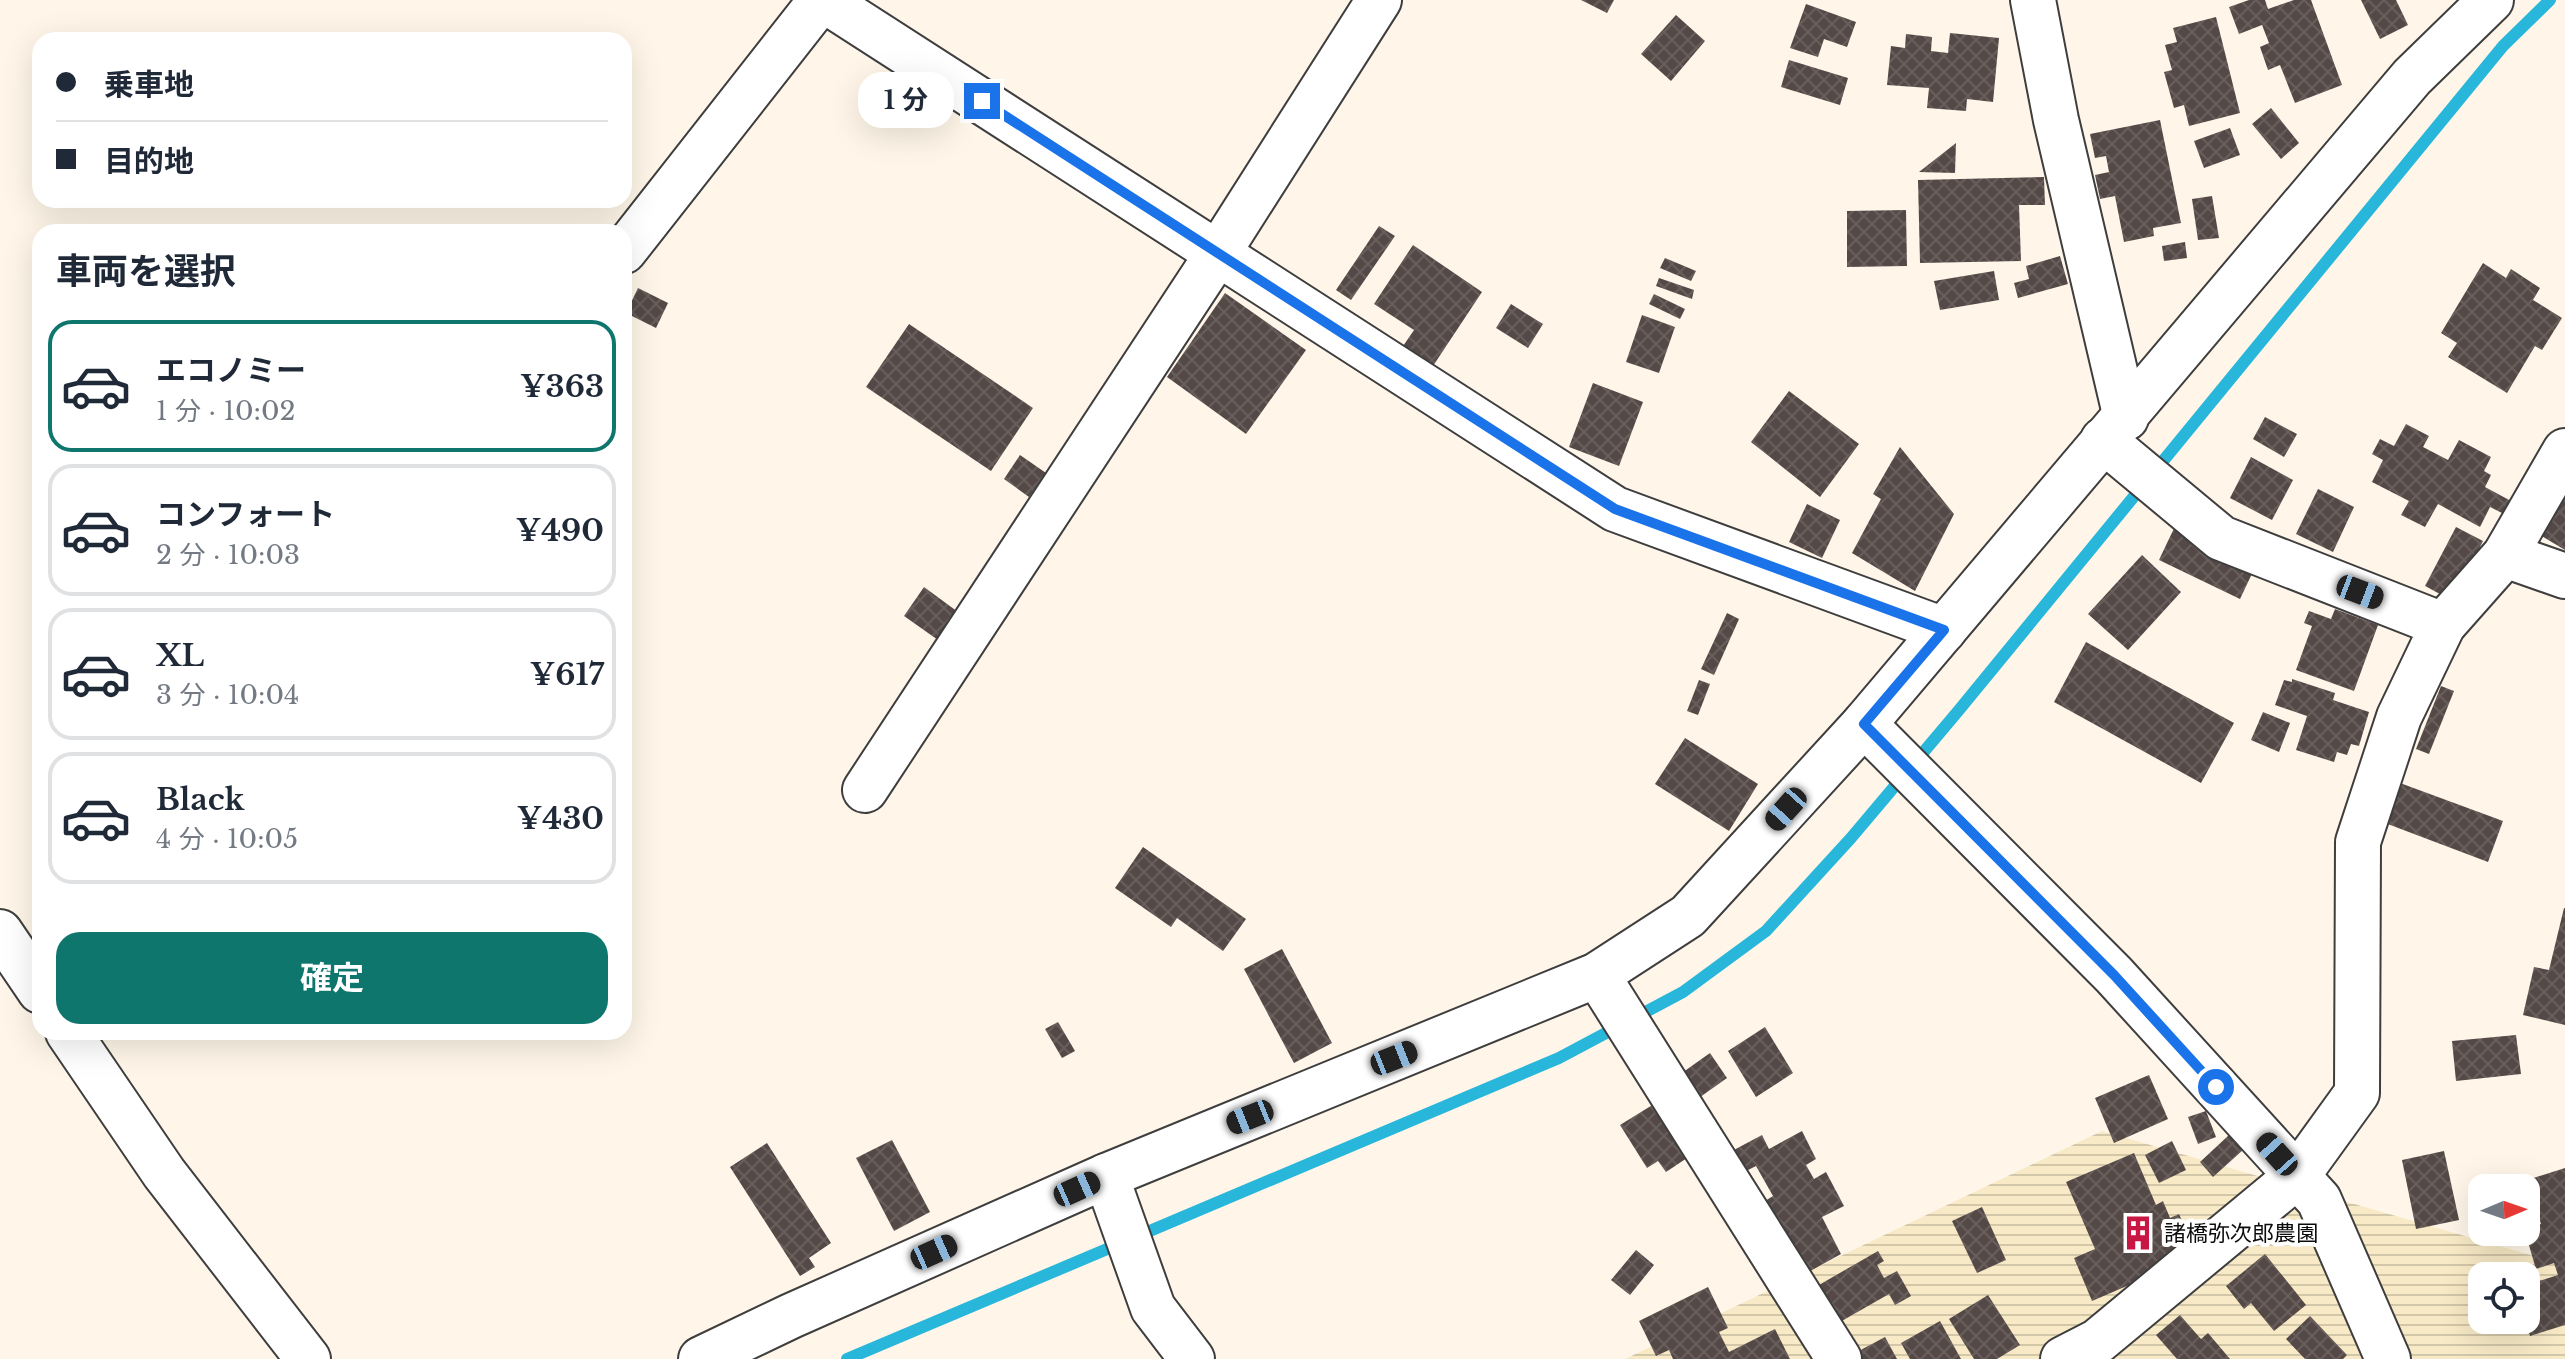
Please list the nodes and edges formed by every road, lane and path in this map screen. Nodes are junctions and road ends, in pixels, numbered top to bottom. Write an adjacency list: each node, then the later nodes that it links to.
1 (822, 0): 5 (street); 6 (street)
2 (1379, 0): 6 (street)
3 (2033, 0): 7 (street)
4 (2491, 0): 7 (street)
5 (632, 241)
6 (1218, 253): 12 (street); 14 (street)
7 (2115, 429): 11 (street); 12 (street)
8 (2565, 451): 9 (street)
9 (2505, 555): 10 (street); 11 (street)
10 (2565, 576)
11 (2443, 625): 20 (street)
12 (1944, 630): 13 (street)
13 (1864, 724): 16 (street); 20 (street)
14 (865, 790)
15 (0, 932): 17 (street)
16 (1597, 975): 19 (street); 24 (street)
17 (32, 979)
18 (73, 1040): 21 (street)
19 (1106, 1176): 22 (street); 23 (street)
20 (2297, 1176): 25 (street); 26 (street)
21 (308, 1359)
22 (701, 1359)
23 (1192, 1359)
24 (1839, 1359)
25 (2063, 1359)
26 (2388, 1359)

